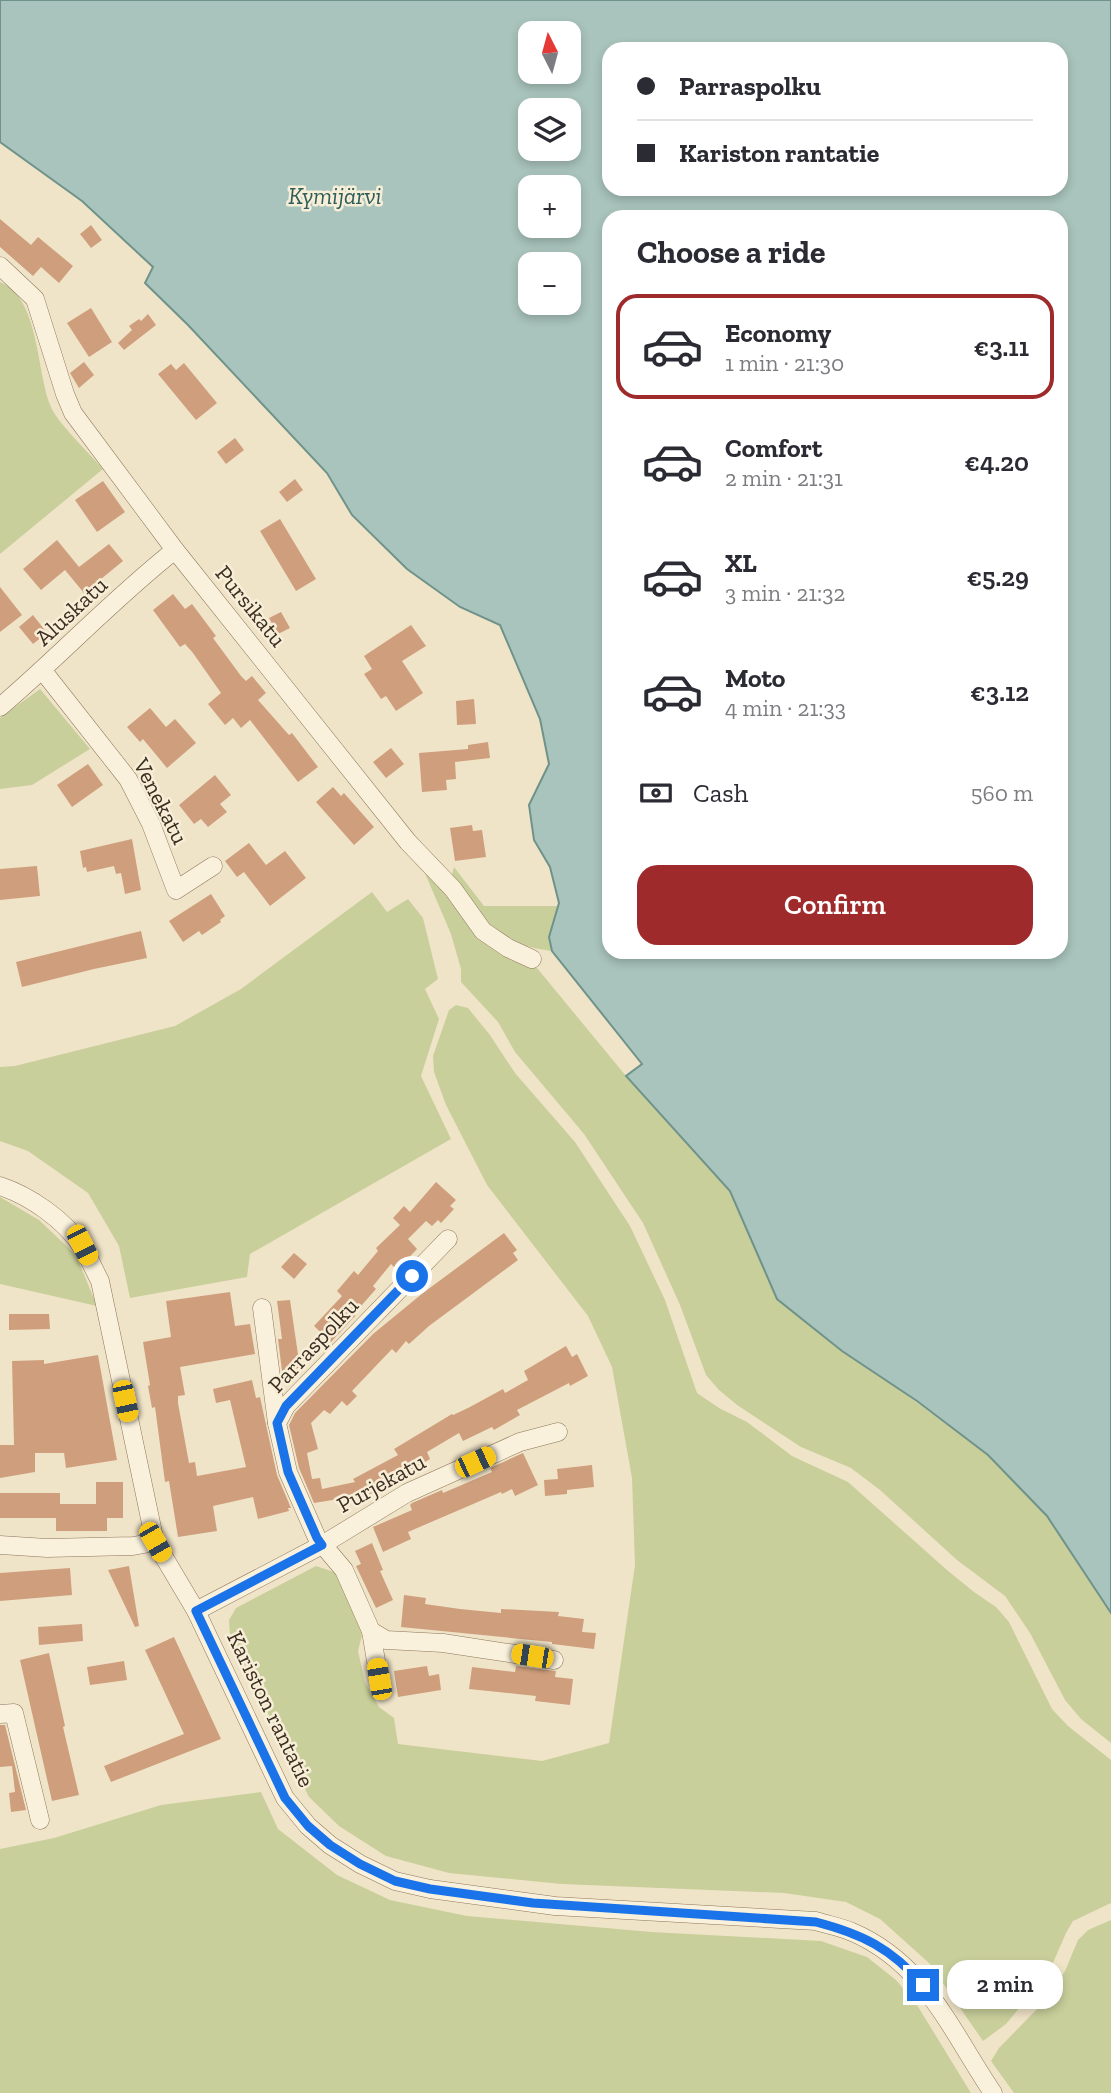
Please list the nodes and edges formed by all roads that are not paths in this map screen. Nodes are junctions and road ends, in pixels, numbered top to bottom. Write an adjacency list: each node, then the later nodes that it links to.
1 (0, 266): 2 (street, Pursikatu)
2 (175, 550): 3 (street, Aluskatu); 6 (street, Pursikatu)
3 (43, 671): 4 (street, Aluskatu); 5 (street, Venekatu)
4 (0, 707)
5 (213, 866)
6 (532, 960)
7 (0, 1186): 12 (street, Kariston rantatie)
8 (448, 1239): 10 (street, Parraspolku)
9 (262, 1308): 10 (street)
10 (277, 1423): 14 (street, Parraspolku)
11 (558, 1432): 14 (street, Purjekatu)
12 (155, 1542): 13 (street); 15 (street, Kariston rantatie)
13 (0, 1545)
14 (322, 1545): 15 (street, Purjekatu); 16 (street, Parraspolku)
15 (196, 1611): 21 (street, Kariston rantatie)
16 (371, 1631): 17 (street); 18 (street, Parraspolku)
17 (554, 1660)
18 (379, 1679)
19 (0, 1714): 20 (street)
20 (40, 1820)
21 (993, 2093)

